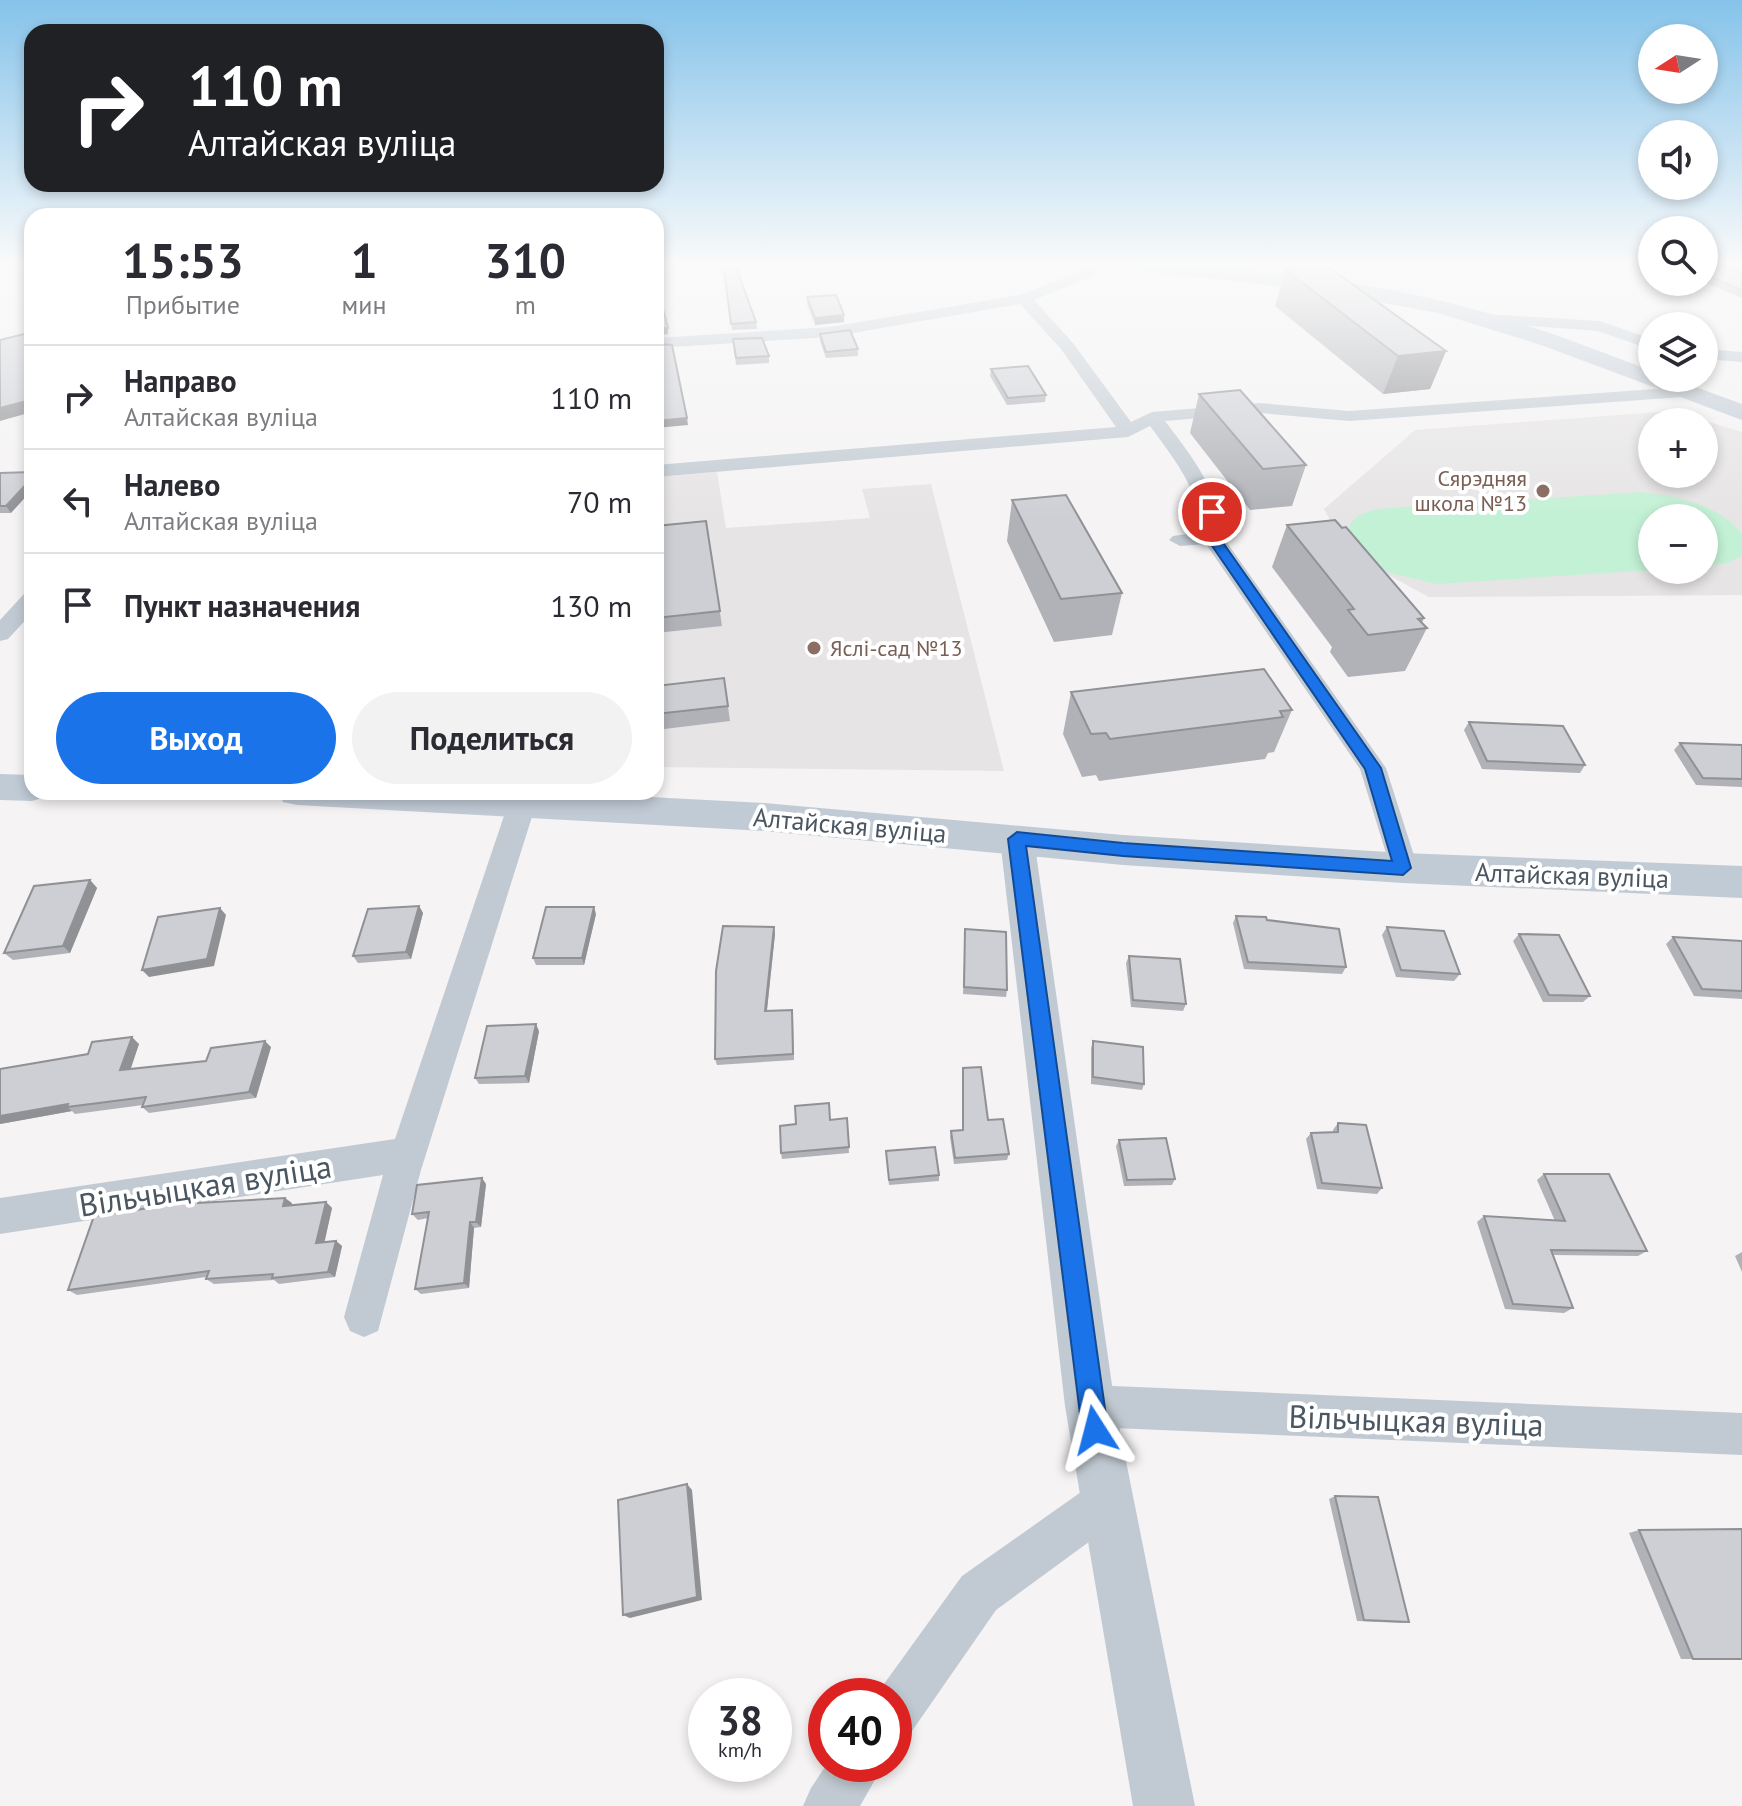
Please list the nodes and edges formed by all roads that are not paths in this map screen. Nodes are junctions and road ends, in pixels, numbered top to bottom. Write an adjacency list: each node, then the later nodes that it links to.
1 (1069, 349): 9 (street)
2 (1579, 349): 5 (main road)
3 (1718, 355): 4 (street)
4 (1742, 357)
5 (1638, 368)
6 (1682, 392): 7 (main road); 8 (street)
7 (1742, 412)
8 (1152, 417): 9 (street); 11 (street)
9 (1128, 431): 10 (street)
10 (664, 470)
11 (1212, 537): 12 (street); 20 (street)
12 (1180, 540)
13 (24, 608): 14 (street)
14 (0, 634)
15 (0, 787): 16 (main road)
16 (24, 788)
17 (447, 800): 18 (main road, Алтайская вуліца)
18 (522, 804): 19 (main road, Алтайская вуліца); 22 (street)
19 (1017, 839): 20 (main road, Алтайская вуліца); 25 (street)
20 (1403, 868): 21 (main road, Алтайская вуліца)
21 (1742, 882)
22 (409, 1154): 23 (street, Вільчыцкая вуліца); 24 (street)
23 (0, 1216)
24 (364, 1317)
25 (1090, 1406): 26 (street, Вільчыцкая вуліца); 27 (street)
26 (1742, 1434)
27 (1107, 1501): 28 (street); 31 (street)
28 (912, 1688)
29 (846, 1782): 30 (street)
30 (829, 1806)
31 (1164, 1806)

